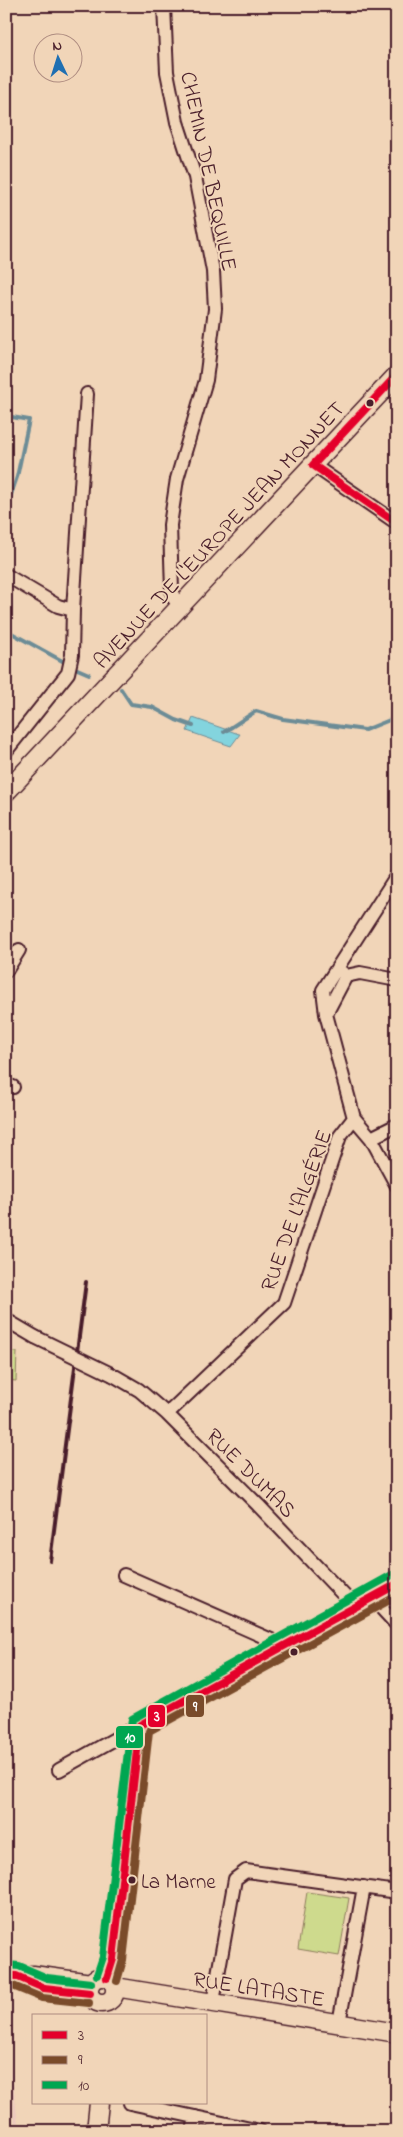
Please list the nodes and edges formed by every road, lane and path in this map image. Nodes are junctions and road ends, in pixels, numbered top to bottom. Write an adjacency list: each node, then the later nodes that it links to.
1 (164, 6): 7 (street, CHEMIN DE BEQUILLE)
2 (397, 375): 4 (main road, AVENUE DE L'EUROPE JEAN MONNET)
3 (87, 394): 8 (street)
4 (313, 465): 5 (street); 7 (main road, AVENUE DE L'EUROPE JEAN MONNET)
5 (397, 523)
6 (6, 575): 8 (street)
7 (181, 606): 10 (main road, AVENUE DE L'EUROPE JEAN MONNET)
8 (73, 610): 9 (street)
9 (6, 752)
10 (6, 792)
11 (397, 875): 14 (street)
12 (18, 950): 13 (street)
13 (6, 970)
14 (341, 972): 15 (street); 16 (street)
15 (397, 980)
16 (354, 1118): 18 (street, RUE DE L'ALGÉRIE); 21 (street, RUE DE L'ALGÉRIE)
17 (397, 1125): 18 (street)
18 (372, 1138): 19 (street, RUE DE L'ALGÉRIE)
19 (397, 1186)
20 (6, 1320): 21 (street, RUE DUMAS, bridge)
21 (167, 1414): 25 (street, RUE DUMAS)
22 (124, 1575): 27 (street)
23 (397, 1584): 24 (main road)
24 (372, 1598): 25 (main road); 26 (street)
25 (355, 1607): 27 (main road)
26 (397, 1625)
27 (285, 1646): 28 (main road)
28 (140, 1726): 29 (street); 33 (main road)
29 (59, 1770)
30 (364, 1888): 31 (street); 34 (street); 35 (street)
31 (397, 1892)
32 (11, 1976): 33 (main road, RUE LATASTE)
33 (103, 1993): 34 (main road, RUE LATASTE)
34 (213, 2002): 35 (main road, RUE LATASTE)
35 (339, 2023): 36 (main road, RUE LATASTE)
36 (397, 2033)
37 (99, 2104): 40 (main road)
38 (135, 2104): 39 (street)
39 (196, 2117): 41 (street); 42 (street)
40 (96, 2131)
41 (193, 2131)
42 (260, 2131)

